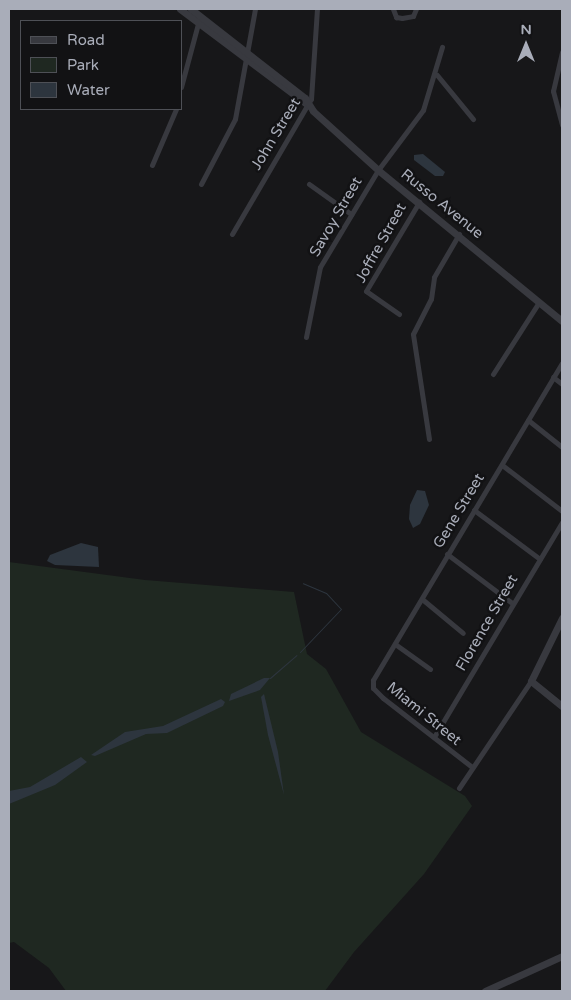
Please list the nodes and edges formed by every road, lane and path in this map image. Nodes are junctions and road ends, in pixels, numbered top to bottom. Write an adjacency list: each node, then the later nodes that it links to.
1 (180, 9): 7 (street, Russo Avenue)
2 (191, 9): 7 (street, Russo Avenue)
3 (254, 9): 10 (street)
4 (317, 9): 13 (street, John Street)
5 (393, 9): 6 (street)
6 (416, 9)
7 (200, 19): 10 (street, Russo Avenue); 12 (street)
8 (442, 48): 11 (street, Savoy Street)
9 (562, 52): 16 (street)
10 (246, 56): 13 (street, Russo Avenue); 19 (street)
11 (437, 74): 15 (street); 18 (street, Savoy Street)
12 (182, 84)
13 (308, 105): 18 (street, Russo Avenue); 23 (street, John Street)
14 (176, 110): 17 (street)
15 (472, 119)
16 (562, 125)
17 (152, 165)
18 (378, 170): 21 (street, Russo Avenue); 22 (street, Savoy Street)
19 (201, 184)
20 (309, 184): 22 (street)
21 (419, 202): 24 (street, Russo Avenue); 26 (street, Joffre Street)
22 (351, 214): 28 (street, Savoy Street)
23 (232, 234)
24 (459, 234): 25 (street, Russo Avenue); 34 (street)
25 (539, 302): 27 (street, Russo Avenue); 30 (street)
26 (400, 314)
27 (562, 321)
28 (306, 337)
29 (562, 362): 31 (street, Gene Street)
30 (493, 374)
31 (554, 377): 32 (street); 33 (street, Gene Street)
32 (562, 384)
33 (528, 420): 35 (street); 36 (street, Gene Street)
34 (428, 439)
35 (562, 447)
36 (502, 465): 37 (street, Gene Street); 38 (street)
37 (474, 510): 40 (street, Gene Street); 41 (street)
38 (562, 511)
39 (562, 522): 41 (street, Florence Street)
40 (447, 554): 42 (street, Gene Street); 43 (street)
41 (540, 558): 43 (street, Florence Street)
42 (422, 600): 45 (street); 46 (street, Gene Street)
43 (512, 603): 51 (street, Florence Street)
44 (562, 618): 49 (street)
45 (463, 633)
46 (395, 644): 47 (street); 48 (street, Gene Street)
47 (430, 669)
48 (376, 673): 51 (street, Miami Street)
49 (531, 681): 50 (street); 52 (street)
50 (562, 706)
51 (434, 737): 52 (street, Miami Street)
52 (472, 767): 53 (street)
53 (459, 788)
54 (562, 956): 55 (street)
55 (485, 991)

